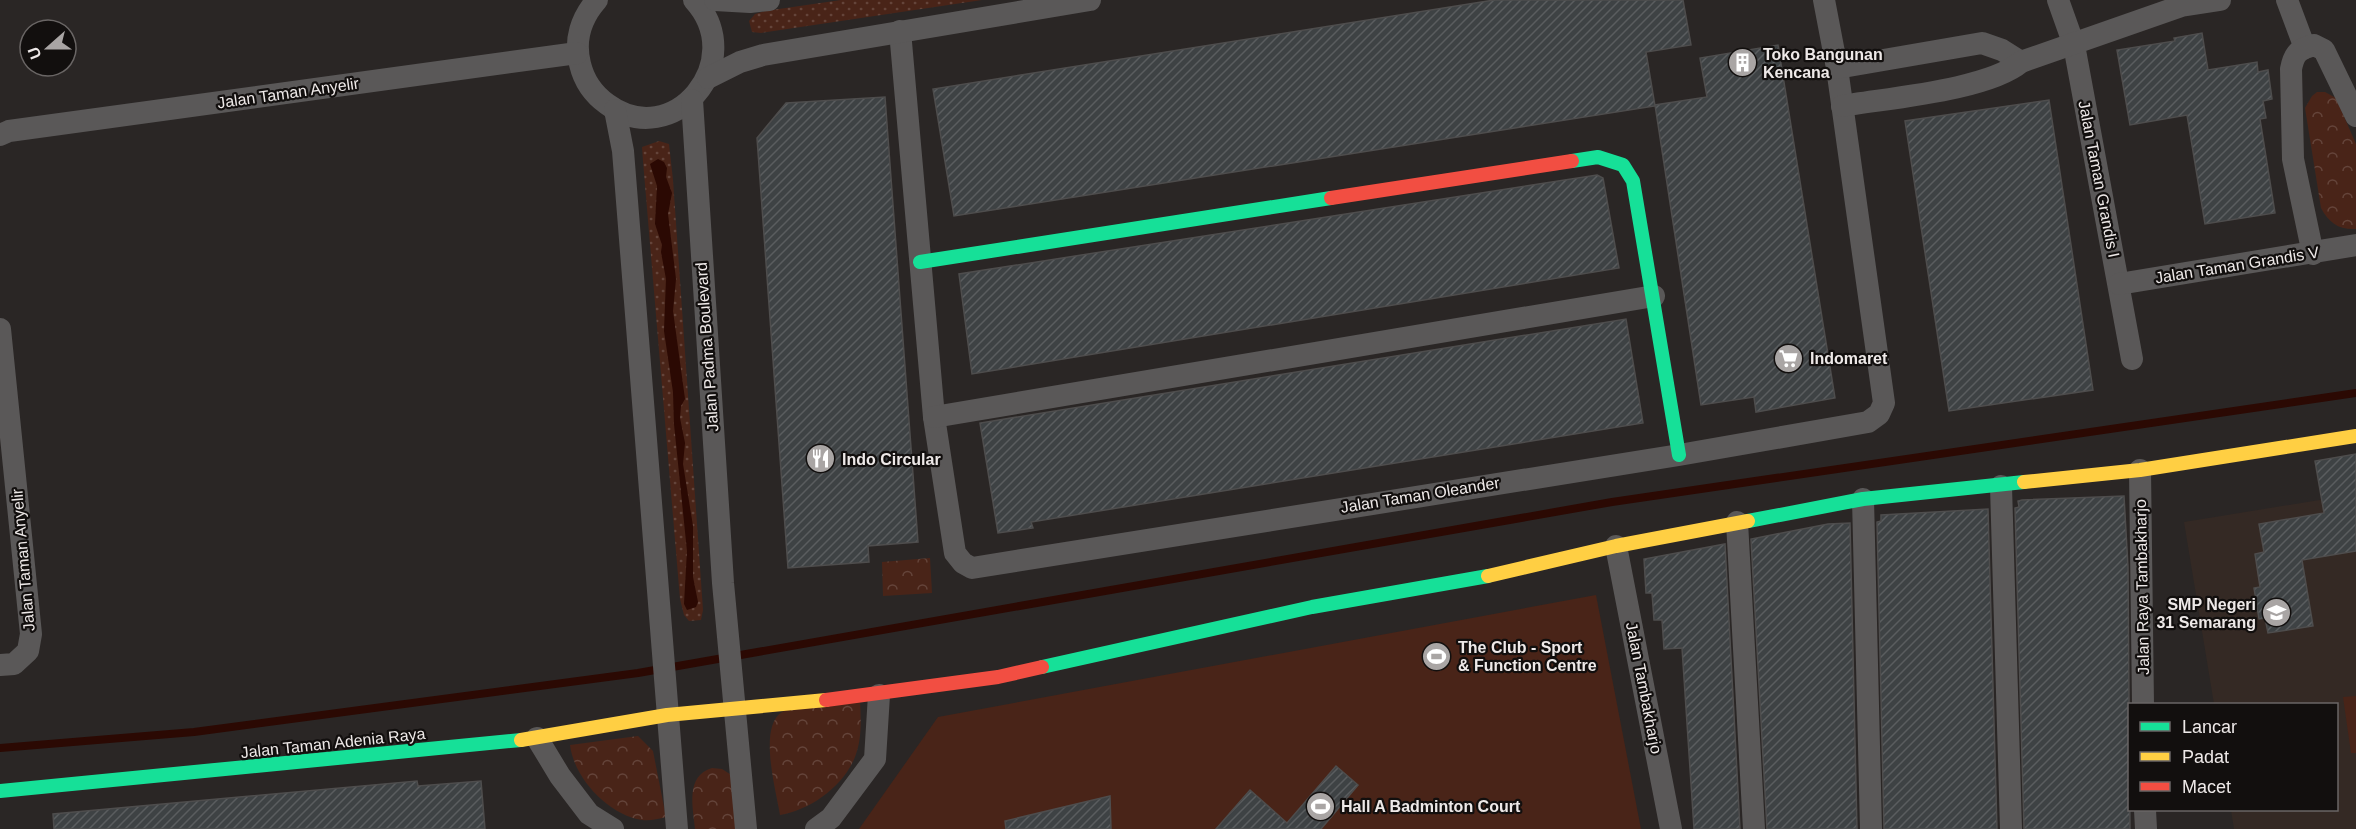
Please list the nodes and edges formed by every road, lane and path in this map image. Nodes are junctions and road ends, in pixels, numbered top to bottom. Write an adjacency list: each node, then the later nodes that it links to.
1 (597, 0): 14 (street)
2 (694, 0): 17 (street)
3 (715, 0): 4 (street)
4 (769, 0)
5 (1090, 0): 10 (street)
6 (1824, 0): 16 (street)
7 (2058, 0): 11 (street, Jalan Taman Grandis I)
8 (2220, 0): 11 (street)
9 (2287, 0): 12 (street)
10 (900, 31): 17 (street); 26 (street)
11 (2074, 45): 15 (street); 27 (street, Jalan Taman Grandis I)
12 (2305, 48): 22 (street); 25 (street)
13 (1934, 52): 15 (street); 16 (street); 18 (street)
14 (577, 53): 21 (street); 23 (street, Jalan Taman Anyelir)
15 (2021, 62): 18 (street)
16 (1837, 68): 20 (street)
17 (708, 78): 19 (street)
18 (1942, 89): 20 (street)
19 (692, 100): 21 (street); 42 (street, Jalan Padma Boulevard)
20 (1842, 106): 33 (street, Jalan Taman Oleander)
21 (615, 110): 43 (street)
22 (2356, 116)
23 (0, 135)
24 (2356, 245): 25 (street, Jalan Taman Grandis V)
25 (2313, 254): 27 (street, Jalan Taman Grandis V)
26 (920, 262): 28 (street); 31 (street)
27 (2119, 285): 30 (street, Jalan Taman Grandis I)
28 (1654, 296): 31 (street); 33 (street)
29 (0, 329): 39 (street, Jalan Taman Anyelir)
30 (2132, 359)
31 (934, 417): 33 (street, Jalan Taman Oleander)
32 (2356, 436): 34 (street, Jalan Taman Adenia Raya)
33 (1679, 455)
34 (2140, 470): 35 (street, Jalan Taman Adenia Raya); 41 (street, Jalan Raya Tambakharjo)
35 (2001, 486): 36 (street, Jalan Taman Adenia Raya); 54 (street)
36 (1863, 499): 37 (street, Jalan Taman Adenia Raya); 53 (street)
37 (1737, 522): 38 (street, Jalan Taman Adenia Raya); 52 (street)
38 (1617, 546): 40 (street, Jalan Taman Adenia Raya); 51 (street, Jalan Tambakharjo)
39 (0, 665)
40 (879, 695): 42 (street, Jalan Taman Adenia Raya); 50 (street)
41 (2143, 703)
42 (735, 707): 43 (street, Jalan Taman Adenia Raya); 49 (street)
43 (667, 714): 44 (street, Jalan Taman Adenia Raya); 48 (street)
44 (537, 738): 45 (street, Jalan Taman Adenia Raya); 47 (street)
45 (0, 791)
46 (2145, 811): 55 (street)
47 (613, 829)
48 (677, 829)
49 (746, 829)
50 (816, 829)
51 (1671, 829)
52 (1754, 829)
53 (1871, 829)
54 (2011, 829)
55 (2146, 829)

